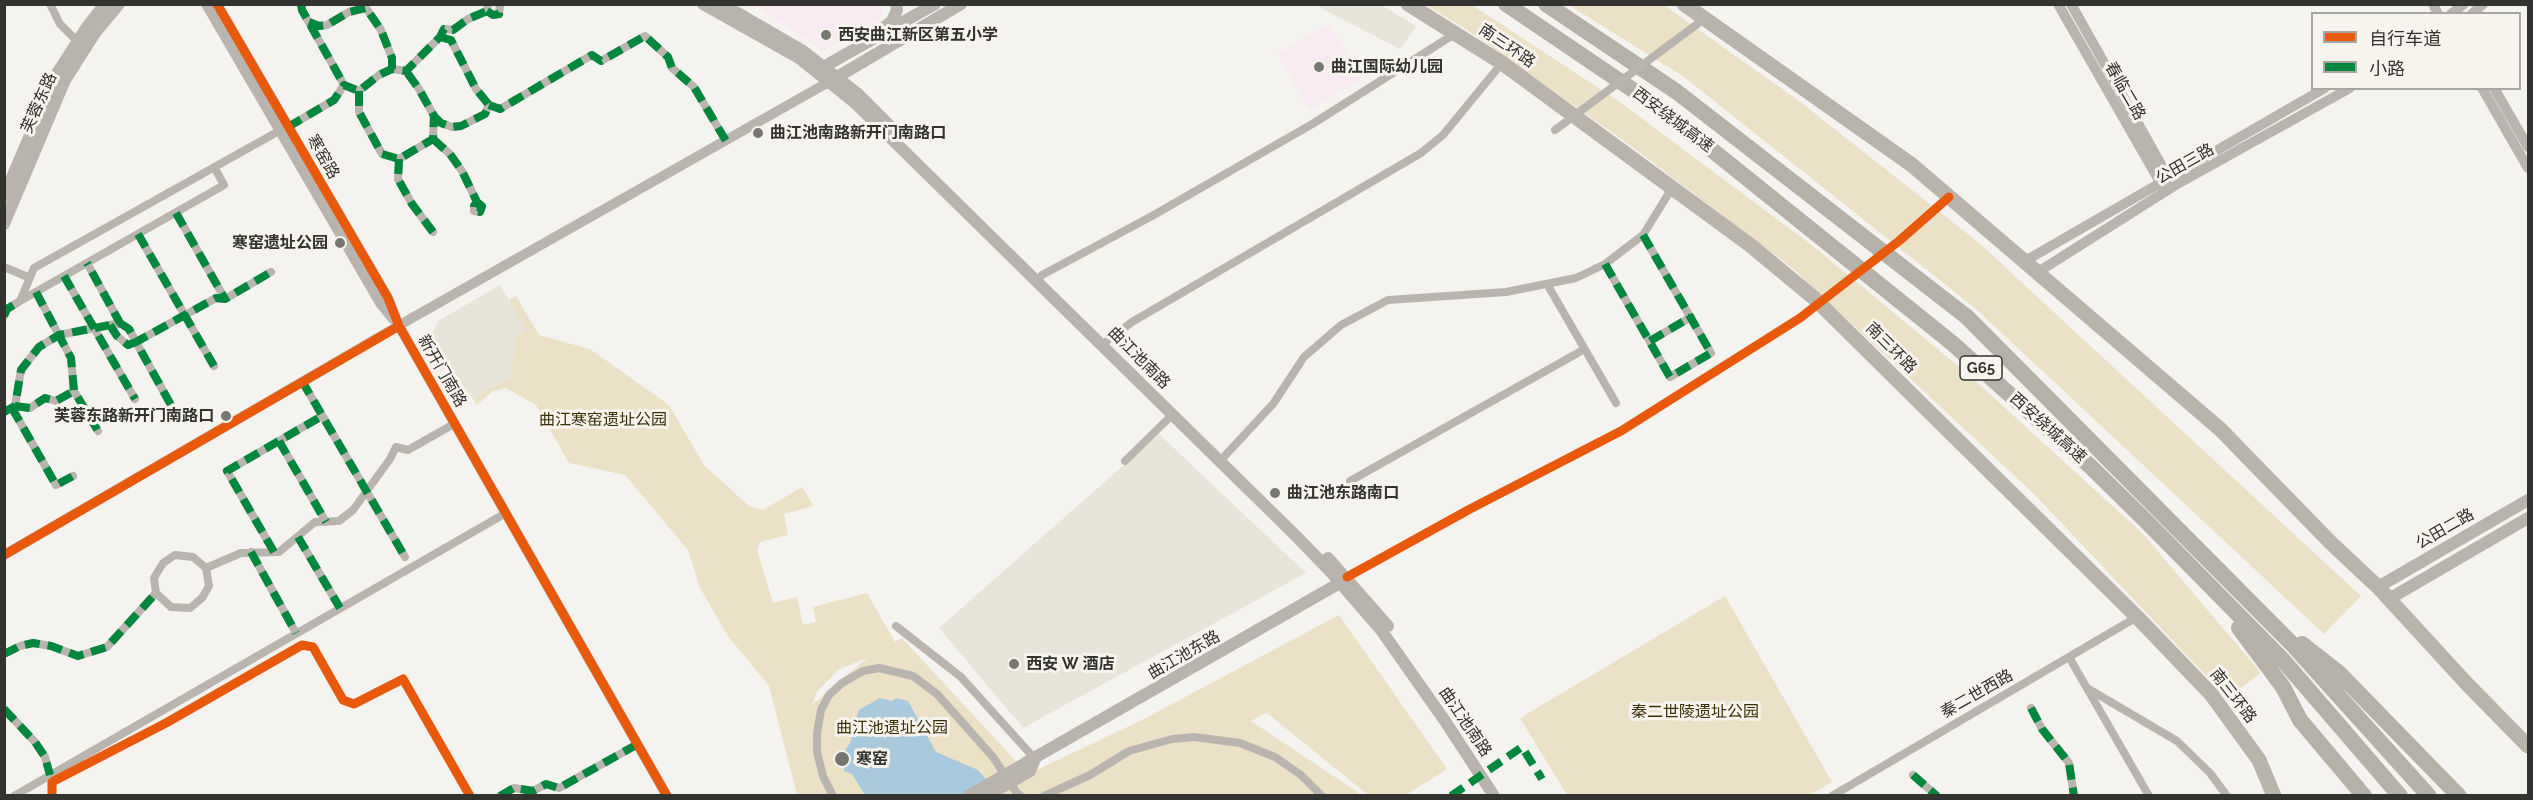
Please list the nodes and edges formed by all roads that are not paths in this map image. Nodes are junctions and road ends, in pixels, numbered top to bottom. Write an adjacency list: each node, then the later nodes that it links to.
1 (50, 4): 27 (street)
2 (105, 4): 27 (main road, 芙蓉东路)
3 (119, 4): 56 (main road, 芙蓉东路)
4 (206, 4): 42 (street, 寒窑路)
5 (217, 4): 42 (street, 寒窑路)
6 (301, 4): 22 (street)
7 (500, 4): 19 (street)
8 (703, 4): 33 (main road, 曲江池南路)
9 (722, 4): 30 (main road, 曲江池南路)
10 (896, 4): 28 (main road)
11 (956, 4): 20 (main road)
12 (961, 4): 20 (main road)
13 (1408, 4): 24 (highway, 南三环路)
14 (1506, 4): 106 (highway, 西安绕城高速 / G65)
15 (1546, 4): 99 (highway, 西安绕城高速 / G65)
16 (1684, 4): 21 (highway)
17 (2058, 4): 50 (street, 春临二路)
18 (2071, 4): 50 (street, 春临二路)
19 (487, 8): 23 (street)
20 (939, 10): 28 (main road); 33 (main road)
21 (1704, 19): 43 (street, bridge); 53 (highway)
22 (309, 21): 31 (street); 34 (street)
23 (453, 30): 25 (street); 26 (street)
24 (1456, 33): 29 (highway, 南三环路); 68 (street)
25 (440, 37): 26 (street); 32 (street)
26 (451, 40): 40 (street)
27 (77, 41): 52 (main road, 芙蓉东路)
28 (867, 43): 30 (main road)
29 (1502, 63): 51 (highway, 南三环路); 81 (street)
30 (825, 66): 33 (main road, 曲江池南路)
31 (392, 69): 32 (street); 39 (street)
32 (406, 71): 41 (street)
33 (833, 80): 45 (street, 新开门南路); 68 (main road, 曲江池南路)
34 (344, 85): 39 (street); 42 (street)
35 (2322, 90): 50 (street, 公田三路)
36 (2346, 90): 50 (street, 公田三路)
37 (2483, 90): 49 (street)
38 (2495, 90): 46 (street)
39 (359, 92): 47 (street)
40 (489, 105): 41 (street); 45 (street)
41 (434, 116): 44 (street)
42 (284, 129): 48 (street); 78 (street, 寒窑路)
43 (1555, 130)
44 (433, 139): 47 (street); 54 (street)
45 (726, 141): 78 (street, 新开门南路)
46 (2529, 147)
47 (399, 159): 57 (street)
48 (214, 167): 55 (street); 67 (street)
49 (2529, 168)
50 (2168, 185): 60 (street, 公田三路); 65 (street, 公田三路)
51 (1672, 188): 59 (street); 119 (highway, 南三环路)
52 (4, 196)
53 (1949, 196): 60 (highway); 114 (street, bridge)
54 (477, 202)
55 (176, 213): 58 (street); 71 (street)
56 (4, 224)
57 (433, 232)
58 (138, 234): 61 (street); 73 (street)
59 (1643, 235): 62 (street); 75 (street)
60 (2025, 261): 65 (highway)
61 (87, 263): 66 (street); 76 (street)
62 (1605, 264): 69 (street); 82 (street)
63 (4, 267): 67 (street)
64 (271, 272): 71 (street)
65 (2038, 272): 115 (highway)
66 (64, 276): 70 (street); 79 (street)
67 (30, 278): 72 (street)
68 (1039, 278): 81 (main road, 曲江池南路); 92 (main road, 曲江池南路)
69 (1546, 284): 84 (street); 97 (street)
70 (36, 292): 72 (street); 80 (street)
71 (225, 299): 73 (street)
72 (20, 301): 74 (street)
73 (185, 315): 83 (street); 85 (street)
74 (4, 316)
75 (1690, 317): 82 (street); 82 (street)
76 (120, 324): 77 (street); 83 (street)
77 (110, 325): 79 (street); 83 (street)
78 (399, 326): 86 (street, 新开门南路); 94 (street, 新开门南路)
79 (94, 328): 80 (street); 88 (street)
80 (59, 335): 87 (street); 91 (street)
81 (1108, 340): 97 (main road, 曲江池南路)
82 (1650, 341)
83 (136, 342): 90 (street)
84 (1583, 350): 89 (street); 101 (street)
85 (214, 366)
86 (302, 381): 93 (street); 111 (street, 新开门南路)
87 (74, 391): 91 (street); 95 (street)
88 (135, 399)
89 (1616, 403)
90 (171, 405)
91 (10, 409): 100 (street)
92 (1173, 414): 97 (main road, 曲江池南路); 98 (street)
93 (322, 416): 96 (street); 102 (street)
94 (454, 423): 102 (street); 104 (street, 新开门南路)
95 (98, 431)
96 (279, 441): 107 (street); 110 (street)
97 (1222, 458): 114 (main road, 曲江池南路)
98 (1125, 460)
99 (2122, 474): 153 (highway, 西安绕城高速 / G65); 154 (highway)
100 (74, 476)
101 (1350, 481)
102 (366, 491): 107 (street); 112 (street)
103 (2529, 500): 115 (main road, 公田二路)
104 (506, 513): 118 (street); 127 (street, 新开门南路)
105 (2529, 518): 117 (main road, 公田二路)
106 (2146, 521): 151 (highway); 152 (highway, 西安绕城高速 / G65)
107 (326, 522): 108 (street)
108 (298, 537): 110 (street); 118 (street)
109 (251, 552): 110 (street); 113 (street); 121 (street)
110 (274, 552)
111 (4, 555)
112 (405, 557)
113 (206, 568): 116 (street); 116 (street)
114 (1344, 581): 129 (main road, 曲江池东路); 143 (main road, 曲江池南路); 144 (main road, 曲江池南路)
115 (2378, 587): 117 (highway)
116 (156, 592): 122 (street)
117 (2389, 598): 128 (highway)
118 (340, 608): 121 (street)
119 (2137, 617): 123 (street, 秦二世西路); 150 (highway, 南三环路)
120 (896, 626): 129 (street)
121 (297, 633): 130 (street)
122 (4, 654)
123 (2069, 657): 124 (street); 145 (street, 秦二世西路)
124 (2087, 688): 148 (street); 149 (street)
125 (2031, 708): 147 (street)
126 (4, 709): 130 (street)
127 (638, 744): 135 (street); 136 (street, 新开门南路)
128 (2529, 746)
129 (1030, 761): 138 (main road, 曲江池东路, bridge); 139 (main road, 曲江池东路, bridge)
130 (50, 775): 132 (street)
131 (1913, 775): 146 (street)
132 (14, 795)
133 (52, 795): 134 (street)
134 (470, 795)
135 (500, 795)
136 (668, 795)
137 (833, 795): 140 (street)
138 (968, 795)
139 (987, 795)
140 (1021, 795)
141 (1044, 795): 142 (street)
142 (1322, 795)
143 (1494, 795)
144 (1503, 795)
145 (1832, 795)
146 (1937, 795)
147 (2074, 795)
148 (2149, 795)
149 (2227, 795)
150 (2274, 795)
151 (2364, 795)
152 (2400, 795)
153 (2429, 795)
154 (2458, 795)

